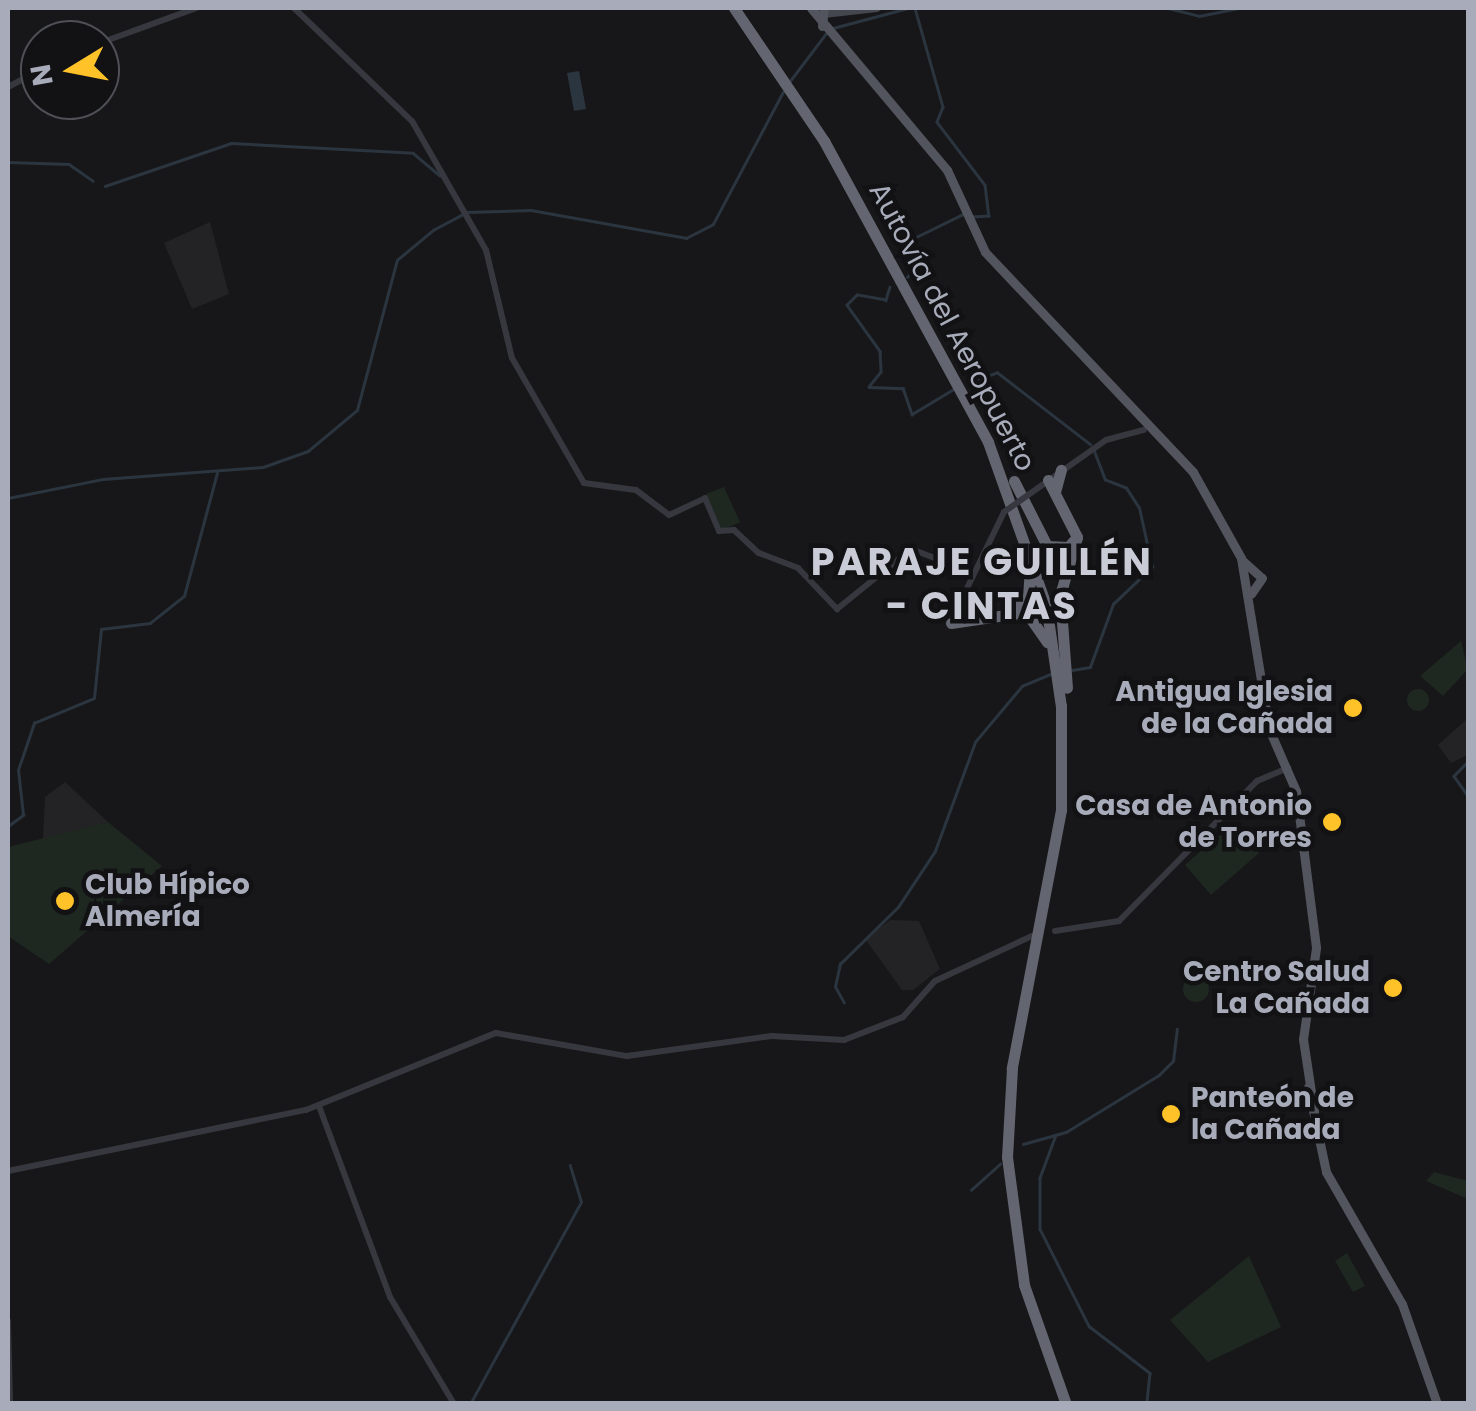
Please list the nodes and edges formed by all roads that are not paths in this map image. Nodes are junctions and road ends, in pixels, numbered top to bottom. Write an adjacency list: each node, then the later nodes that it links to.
1 (196, 8): 7 (street)
2 (294, 8): 15 (street)
3 (734, 8): 8 (highway, Autovía del Aeropuerto)
4 (742, 8): 8 (highway, Autovía del Aeropuerto)
5 (877, 8): 6 (main road)
6 (819, 12): 9 (main road)
7 (120, 36)
8 (791, 80): 11 (highway, Autovía del Aeropuerto); 13 (highway, Autovía del Aeropuerto)
9 (1145, 428): 10 (street); 20 (main road)
10 (1061, 470): 12 (highway)
11 (1014, 481): 14 (highway); 18 (highway, Autovía del Aeropuerto)
12 (1047, 487): 14 (highway); 15 (street, bridge)
13 (1012, 494): 16 (highway); 19 (highway, Autovía del Aeropuerto)
14 (1077, 536): 18 (highway)
15 (972, 572): 17 (street)
16 (1007, 610): 17 (highway); 19 (highway)
17 (956, 619)
18 (1067, 692): 33 (highway, Autovía del Aeropuerto)
19 (1063, 735): 32 (highway, Autovía del Aeropuerto)
20 (1289, 767): 21 (street); 34 (main road)
21 (1055, 932)
22 (1034, 935): 23 (street)
23 (328, 1103): 24 (street); 26 (street)
24 (319, 1106): 25 (street); 26 (street)
25 (306, 1110): 26 (street); 27 (street)
26 (325, 1119): 31 (street)
27 (8, 1171)
28 (8, 1321): 29 (street)
29 (8, 1332): 30 (street)
30 (10, 1404)
31 (454, 1404)
32 (1066, 1404)
33 (1074, 1404)
34 (1437, 1404)

